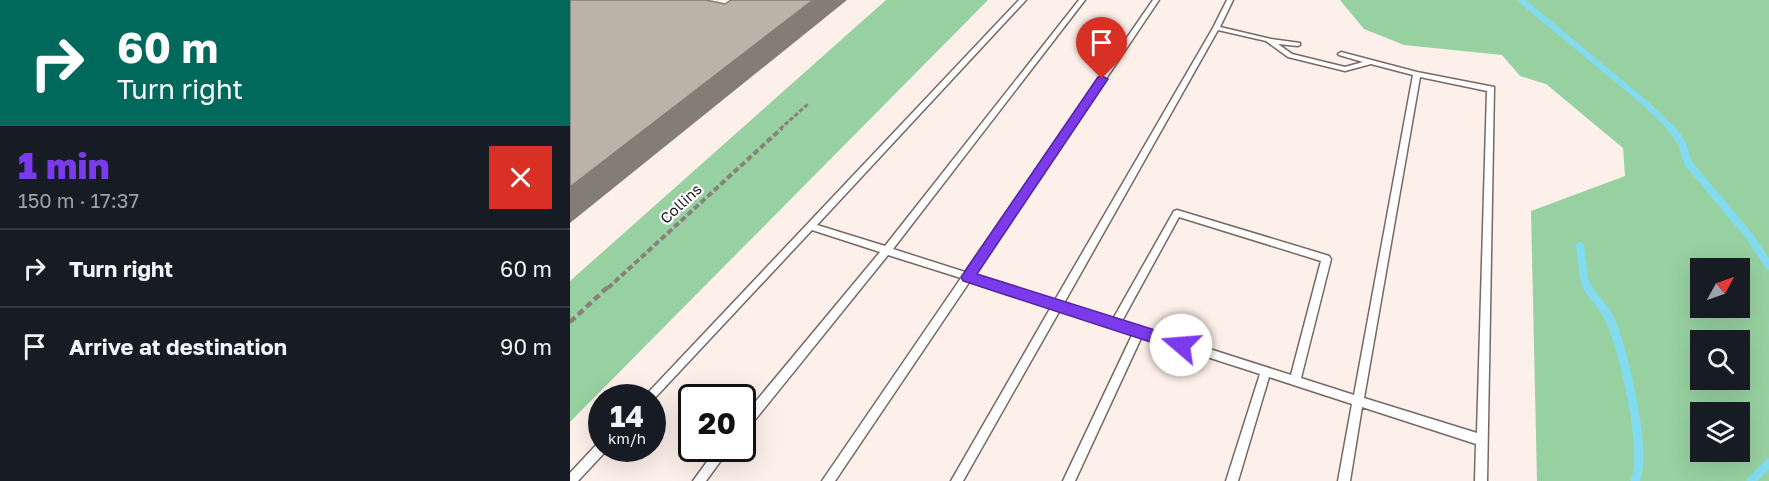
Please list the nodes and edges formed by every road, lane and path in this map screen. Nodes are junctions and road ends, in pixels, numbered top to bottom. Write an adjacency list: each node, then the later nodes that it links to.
1 (1023, 0): 12 (lane)
2 (1082, 0): 13 (lane)
3 (1156, 0): 14 (lane)
4 (1230, 0): 5 (lane)
5 (1216, 27): 6 (lane); 15 (lane)
6 (1268, 40): 7 (lane); 9 (lane)
7 (1298, 44)
8 (1341, 54): 9 (lane)
9 (1371, 62): 10 (lane)
10 (1417, 74): 22 (lane); 24 (lane)
11 (808, 104): 16 (path, Collins)
12 (810, 226): 13 (lane); 21 (lane)
13 (886, 251): 14 (lane); 23 (lane)
14 (968, 277): 15 (lane); 29 (lane)
15 (1057, 306): 17 (lane); 30 (lane)
16 (570, 322)
17 (1115, 325): 18 (lane); 20 (lane)
18 (1139, 332): 19 (lane); 31 (lane)
19 (1266, 371): 20 (lane); 32 (lane)
20 (1295, 381): 22 (lane)
21 (661, 384)
22 (1358, 401): 24 (lane); 33 (lane)
23 (756, 410)
24 (1482, 440): 34 (lane)
25 (588, 461): 27 (lane)
26 (714, 462): 28 (lane)
27 (570, 480)
28 (699, 481)
29 (828, 481)
30 (957, 481)
31 (1069, 481)
32 (1232, 481)
33 (1344, 481)
34 (1482, 481)

